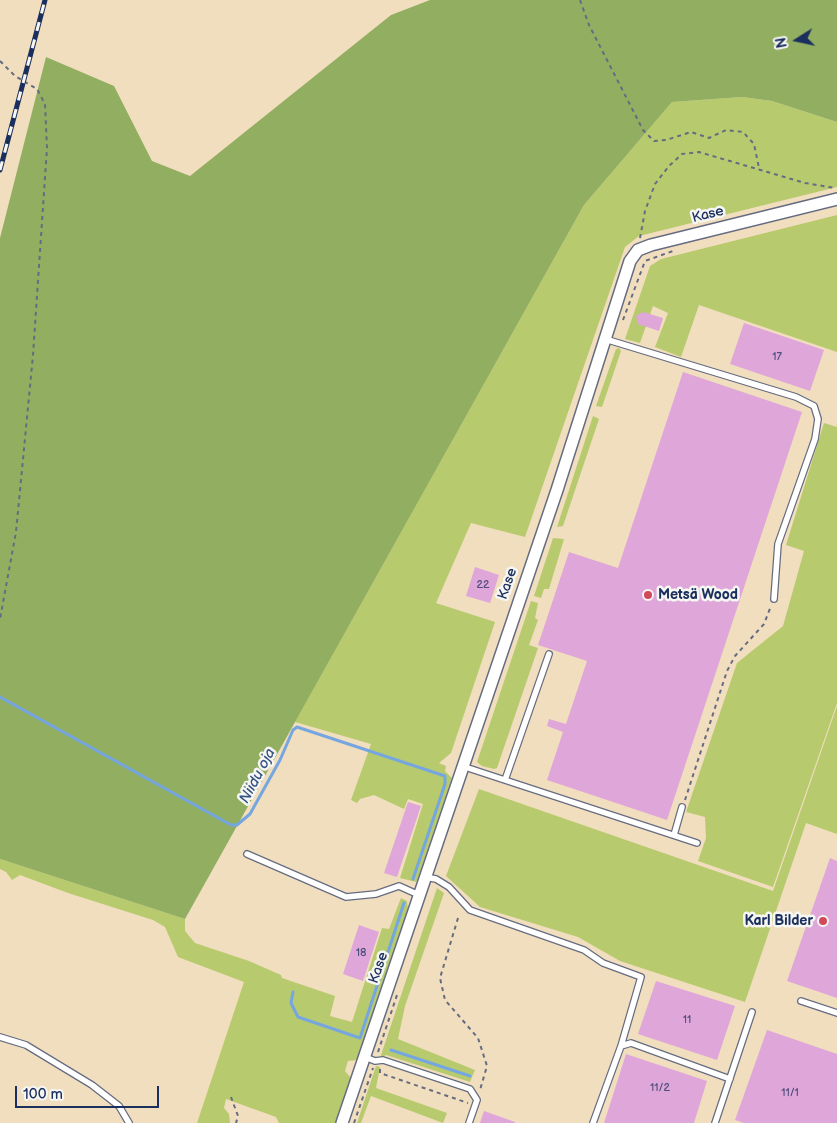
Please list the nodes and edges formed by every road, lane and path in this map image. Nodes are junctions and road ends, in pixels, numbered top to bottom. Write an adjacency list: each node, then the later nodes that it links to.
1 (580, 0): 3 (path)
2 (0, 61): 11 (path)
3 (758, 168): 4 (path); 6 (path)
4 (837, 189)
5 (837, 199): 6 (street, Kase)
6 (638, 250): 9 (street, Kase)
7 (673, 251): 8 (path)
8 (621, 326)
9 (605, 340): 10 (lane); 13 (street, Kase)
10 (774, 599): 15 (path)
11 (0, 619)
12 (548, 654): 14 (lane)
13 (462, 766): 14 (lane); 19 (street, Kase)
14 (505, 780): 16 (lane)
15 (682, 807): 16 (lane)
16 (674, 835): 17 (lane)
17 (697, 843)
18 (247, 854): 20 (lane)
19 (425, 877): 20 (street, Kase); 27 (lane)
20 (419, 895): 28 (street, Kase)
21 (458, 918): 31 (path)
22 (398, 993): 28 (path)
23 (801, 1001): 25 (lane)
24 (752, 1012): 29 (lane)
25 (837, 1013)
26 (0, 1037): 33 (lane)
27 (621, 1046): 29 (lane); 38 (lane)
28 (371, 1061): 31 (lane); 32 (path); 35 (street, Kase); 36 (path)
29 (730, 1079): 39 (lane)
30 (231, 1098): 34 (path)
31 (477, 1100): 37 (lane)
32 (470, 1103)
33 (129, 1123)
34 (236, 1123)
35 (342, 1123)
36 (354, 1123)
37 (469, 1123)
38 (593, 1123)
39 (715, 1123)

